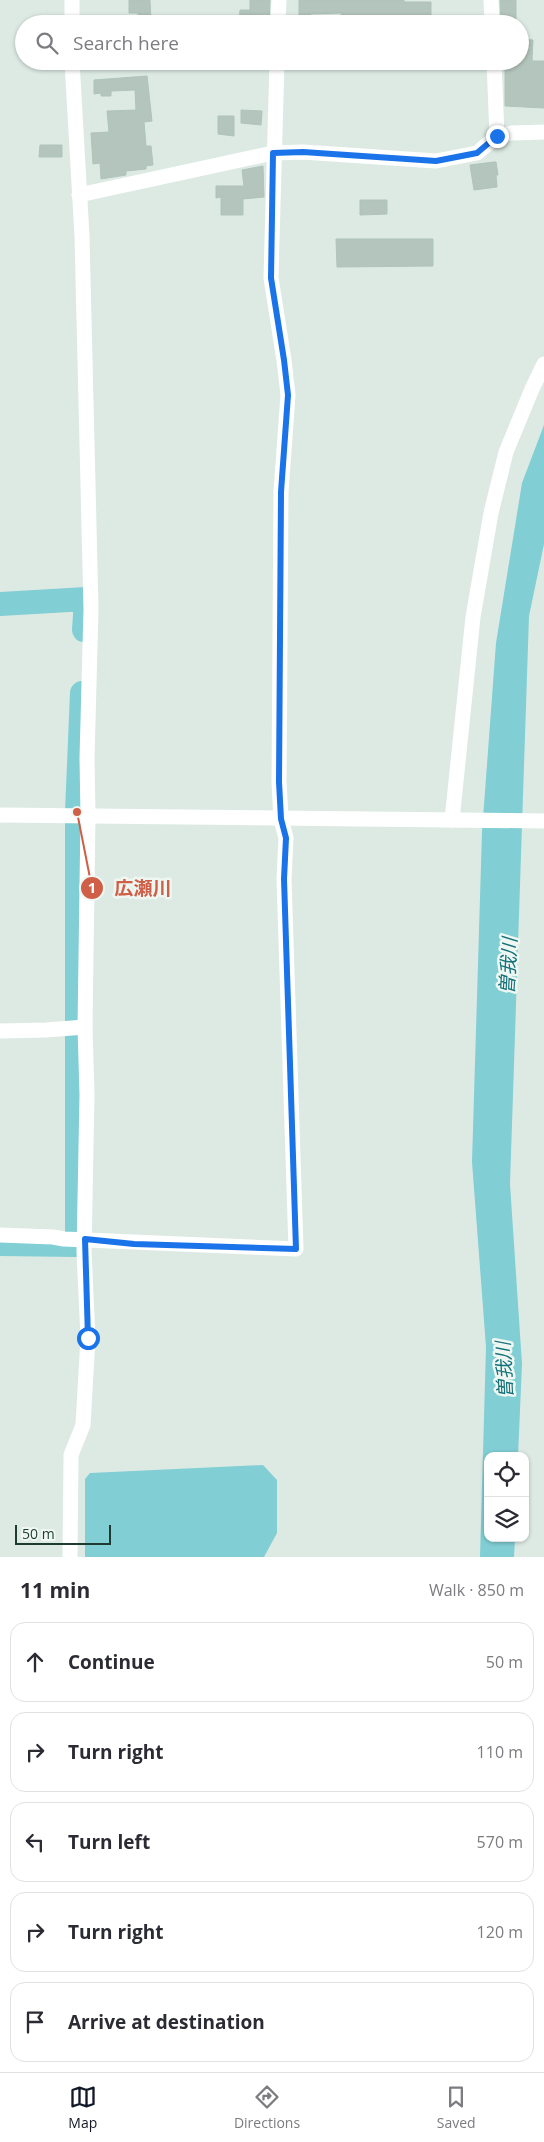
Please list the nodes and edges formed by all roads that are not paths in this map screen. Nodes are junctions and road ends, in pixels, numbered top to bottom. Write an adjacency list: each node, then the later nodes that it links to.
1 (72, 0): 4 (street)
2 (279, 0): 5 (street)
3 (491, 0): 6 (street)
4 (72, 15)
5 (278, 15)
6 (492, 15)
7 (72, 70): 13 (street)
8 (277, 70): 12 (street)
9 (494, 70): 11 (street)
10 (544, 132): 11 (street)
11 (497, 136): 12 (street)
12 (273, 153): 13 (street); 17 (street)
13 (79, 195): 16 (street)
14 (544, 364): 18 (street)
15 (0, 815): 16 (street)
16 (88, 816): 17 (street); 20 (street)
17 (281, 819): 18 (street); 23 (street)
18 (452, 820): 19 (street)
19 (544, 821)
20 (85, 1027): 21 (street); 23 (street)
21 (0, 1031)
22 (0, 1235): 23 (street)
23 (85, 1239): 24 (street)
24 (70, 1557)

